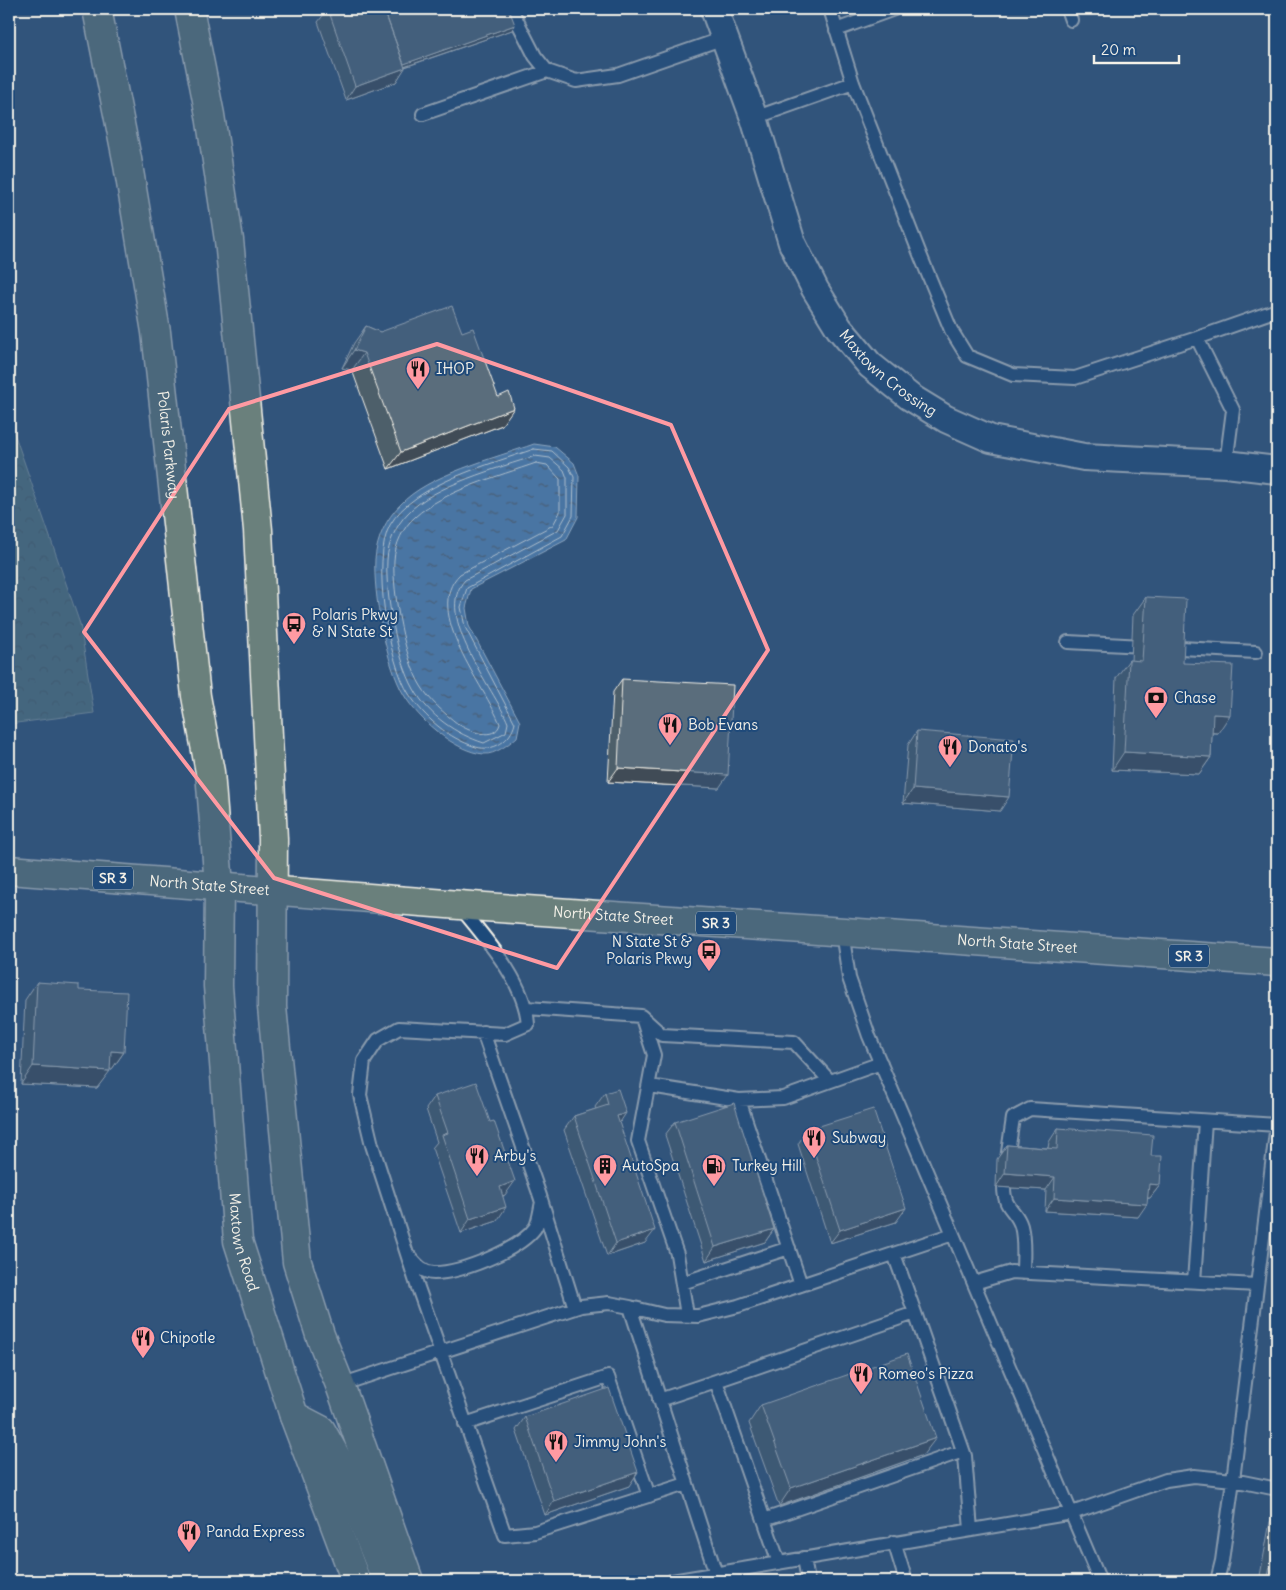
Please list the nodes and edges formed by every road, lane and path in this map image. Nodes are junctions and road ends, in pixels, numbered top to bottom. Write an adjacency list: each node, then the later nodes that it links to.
1 (97, 9): 20 (main road, Polaris Parkway)
2 (189, 9): 21 (main road)
3 (511, 9): 9 (lane)
4 (714, 9): 8 (street, Maxtown Crossing)
5 (830, 9): 7 (lane)
6 (894, 9): 7 (lane)
7 (836, 30): 10 (lane)
8 (724, 38): 9 (lane); 12 (street, Maxtown Crossing)
9 (547, 71): 11 (lane)
10 (853, 84): 12 (lane); 14 (lane)
11 (423, 114)
12 (754, 118): 15 (street, Maxtown Crossing)
13 (1277, 310): 14 (lane)
14 (1196, 338): 15 (lane)
15 (1226, 464): 16 (street, Maxtown Crossing)
16 (1277, 470)
17 (1068, 642): 18 (lane)
18 (1256, 652)
19 (9, 870): 20 (main road, North State Street / SR 3)
20 (219, 886): 21 (main road, North State Street / SR 3); 55 (main road, Maxtown Road)
21 (272, 890): 22 (main road, North State Street / SR 3); 53 (main road)
22 (458, 905): 23 (main road, North State Street / SR 3); 25 (lane)
23 (842, 932): 24 (main road, North State Street / SR 3); 28 (lane)
24 (1277, 962)
25 (527, 1008): 26 (lane); 27 (lane)
26 (641, 1016): 29 (lane); 30 (lane)
27 (483, 1032): 36 (lane); 39 (lane)
28 (880, 1063): 29 (lane); 37 (lane)
29 (830, 1081): 31 (lane)
30 (650, 1086): 31 (lane); 43 (lane)
31 (739, 1100): 38 (lane)
32 (1205, 1121): 33 (lane); 34 (lane); 42 (lane)
33 (1277, 1124): 46 (lane)
34 (1007, 1159)
35 (1004, 1188): 41 (lane)
36 (542, 1202): 39 (lane); 48 (lane)
37 (953, 1234): 40 (lane); 44 (lane)
38 (788, 1248): 43 (lane); 45 (lane)
39 (406, 1253): 51 (lane)
40 (894, 1254): 45 (lane); 49 (lane)
41 (1023, 1273): 42 (lane); 44 (lane)
42 (1194, 1282): 46 (lane)
43 (682, 1283): 50 (lane)
44 (974, 1283): 62 (lane)
45 (801, 1285): 50 (lane)
46 (1257, 1285): 58 (lane)
47 (630, 1307): 48 (lane); 50 (lane); 54 (lane)
48 (575, 1308): 51 (lane)
49 (915, 1313): 52 (lane); 57 (lane)
50 (687, 1315)
51 (439, 1351): 53 (lane); 56 (lane)
52 (716, 1381): 54 (lane); 63 (lane)
53 (340, 1385): 71 (main road)
54 (659, 1400): 59 (lane)
55 (294, 1416): 69 (main road, Maxtown Road); 70 (main road)
56 (465, 1424): 61 (lane); 61 (lane)
57 (963, 1451): 63 (lane); 64 (lane)
58 (1233, 1480): 60 (lane); 62 (lane); 76 (lane)
59 (686, 1484): 61 (lane); 68 (lane)
60 (1277, 1490)
61 (649, 1496)
62 (1072, 1513): 64 (lane); 75 (lane)
63 (764, 1520): 67 (lane)
64 (971, 1530): 65 (lane)
65 (894, 1542): 66 (lane); 74 (lane)
66 (804, 1558): 67 (lane); 73 (lane)
67 (779, 1563): 68 (lane)
68 (716, 1574): 72 (lane)
69 (356, 1581)
70 (387, 1581)
71 (408, 1581)
72 (672, 1581)
73 (808, 1581)
74 (906, 1581)
75 (1100, 1581)
76 (1216, 1581)

